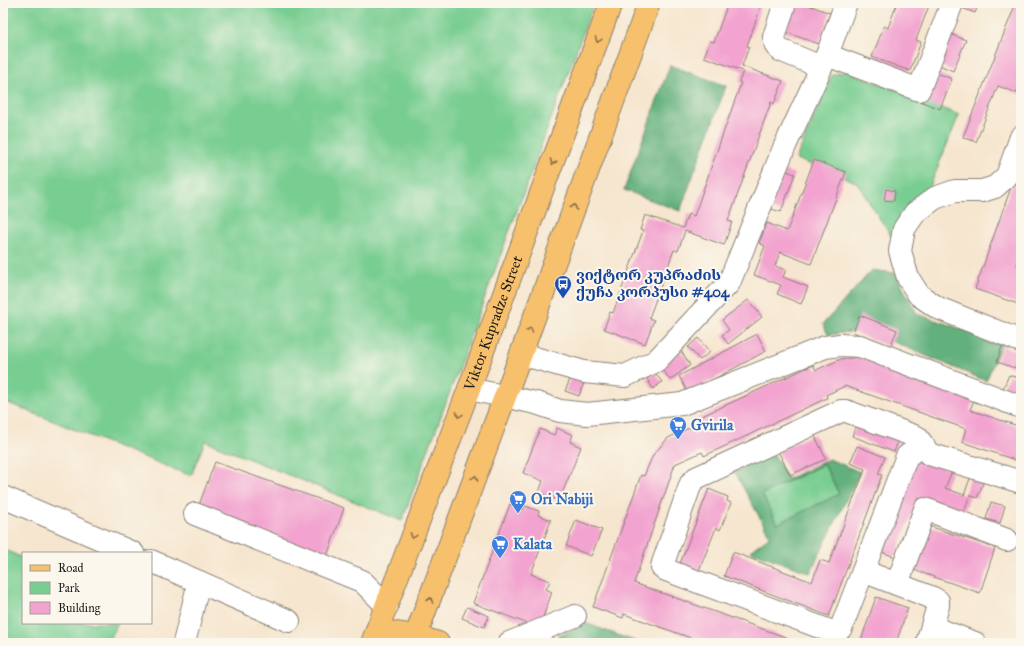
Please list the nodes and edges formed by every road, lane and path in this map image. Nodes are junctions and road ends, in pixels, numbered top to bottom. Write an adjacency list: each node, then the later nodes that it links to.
1 (611, 3): 10 (main road, Viktor Kupradze Street, one-way to 10)
2 (649, 3): 9 (main road, one-way to 2)
3 (785, 3): 6 (lane)
4 (952, 3): 6 (lane)
5 (840, 5): 6 (lane)
6 (824, 61): 9 (lane)
7 (1021, 136): 8 (lane)
8 (1021, 341)
9 (522, 354): 11 (main road)
10 (469, 389): 11 (lane); 23 (main road, Viktor Kupradze Street, one-way to 23)
11 (505, 397): 12 (lane); 28 (main road, one-way to 11)
12 (1021, 407)
13 (923, 445): 14 (lane); 20 (lane); 20 (lane)
14 (1021, 482)
15 (3, 497): 18 (lane)
16 (195, 514): 23 (lane)
17 (1007, 540): 22 (lane)
18 (131, 552)
19 (152, 561): 21 (lane)
20 (863, 571): 22 (lane)
21 (199, 582): 25 (lane); 29 (lane)
22 (897, 584): 26 (lane)
23 (386, 606): 27 (main road, Viktor Kupradze Street)
24 (575, 616): 31 (lane)
25 (289, 621)
26 (929, 635): 32 (lane)
27 (375, 637): 28 (main road)
28 (415, 640): 30 (main road)
29 (184, 643)
30 (438, 643)
31 (509, 643)
32 (974, 643)

